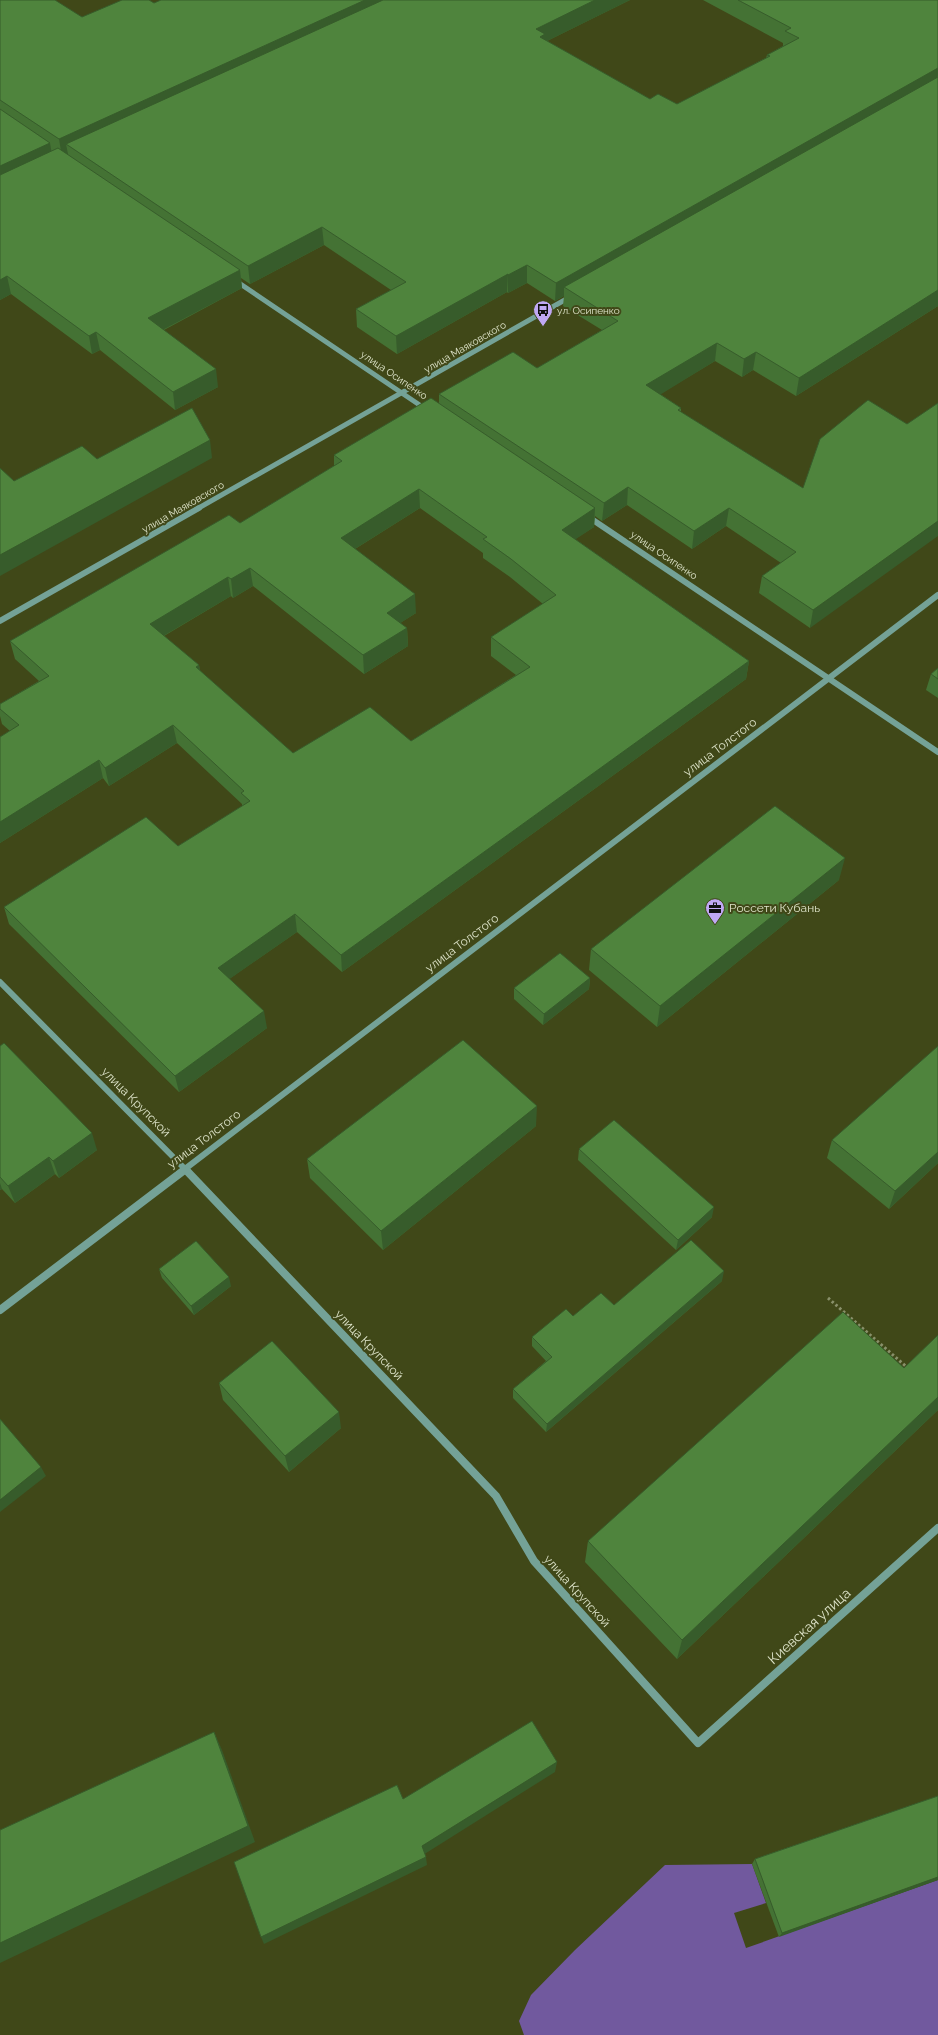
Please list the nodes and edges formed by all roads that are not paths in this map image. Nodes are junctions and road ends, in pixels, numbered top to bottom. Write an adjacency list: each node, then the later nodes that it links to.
1 (226, 274): 3 (street, улица Осипенко)
2 (577, 293): 3 (street, улица Маяковского)
3 (402, 393): 4 (street, улица Осипенко); 7 (street, улица Маяковского)
4 (430, 412)
5 (581, 512): 8 (street, улица Осипенко)
6 (938, 595): 8 (street, улица Толстого)
7 (0, 621)
8 (829, 678): 9 (street, улица Осипенко); 11 (street, улица Толстого)
9 (938, 752)
10 (0, 982): 11 (street, улица Крупской)
11 (185, 1169): 12 (street, улица Толстого); 14 (street, улица Крупской)
12 (0, 1310)
13 (938, 1528): 14 (street, Киевская улица)
14 (698, 1742)

